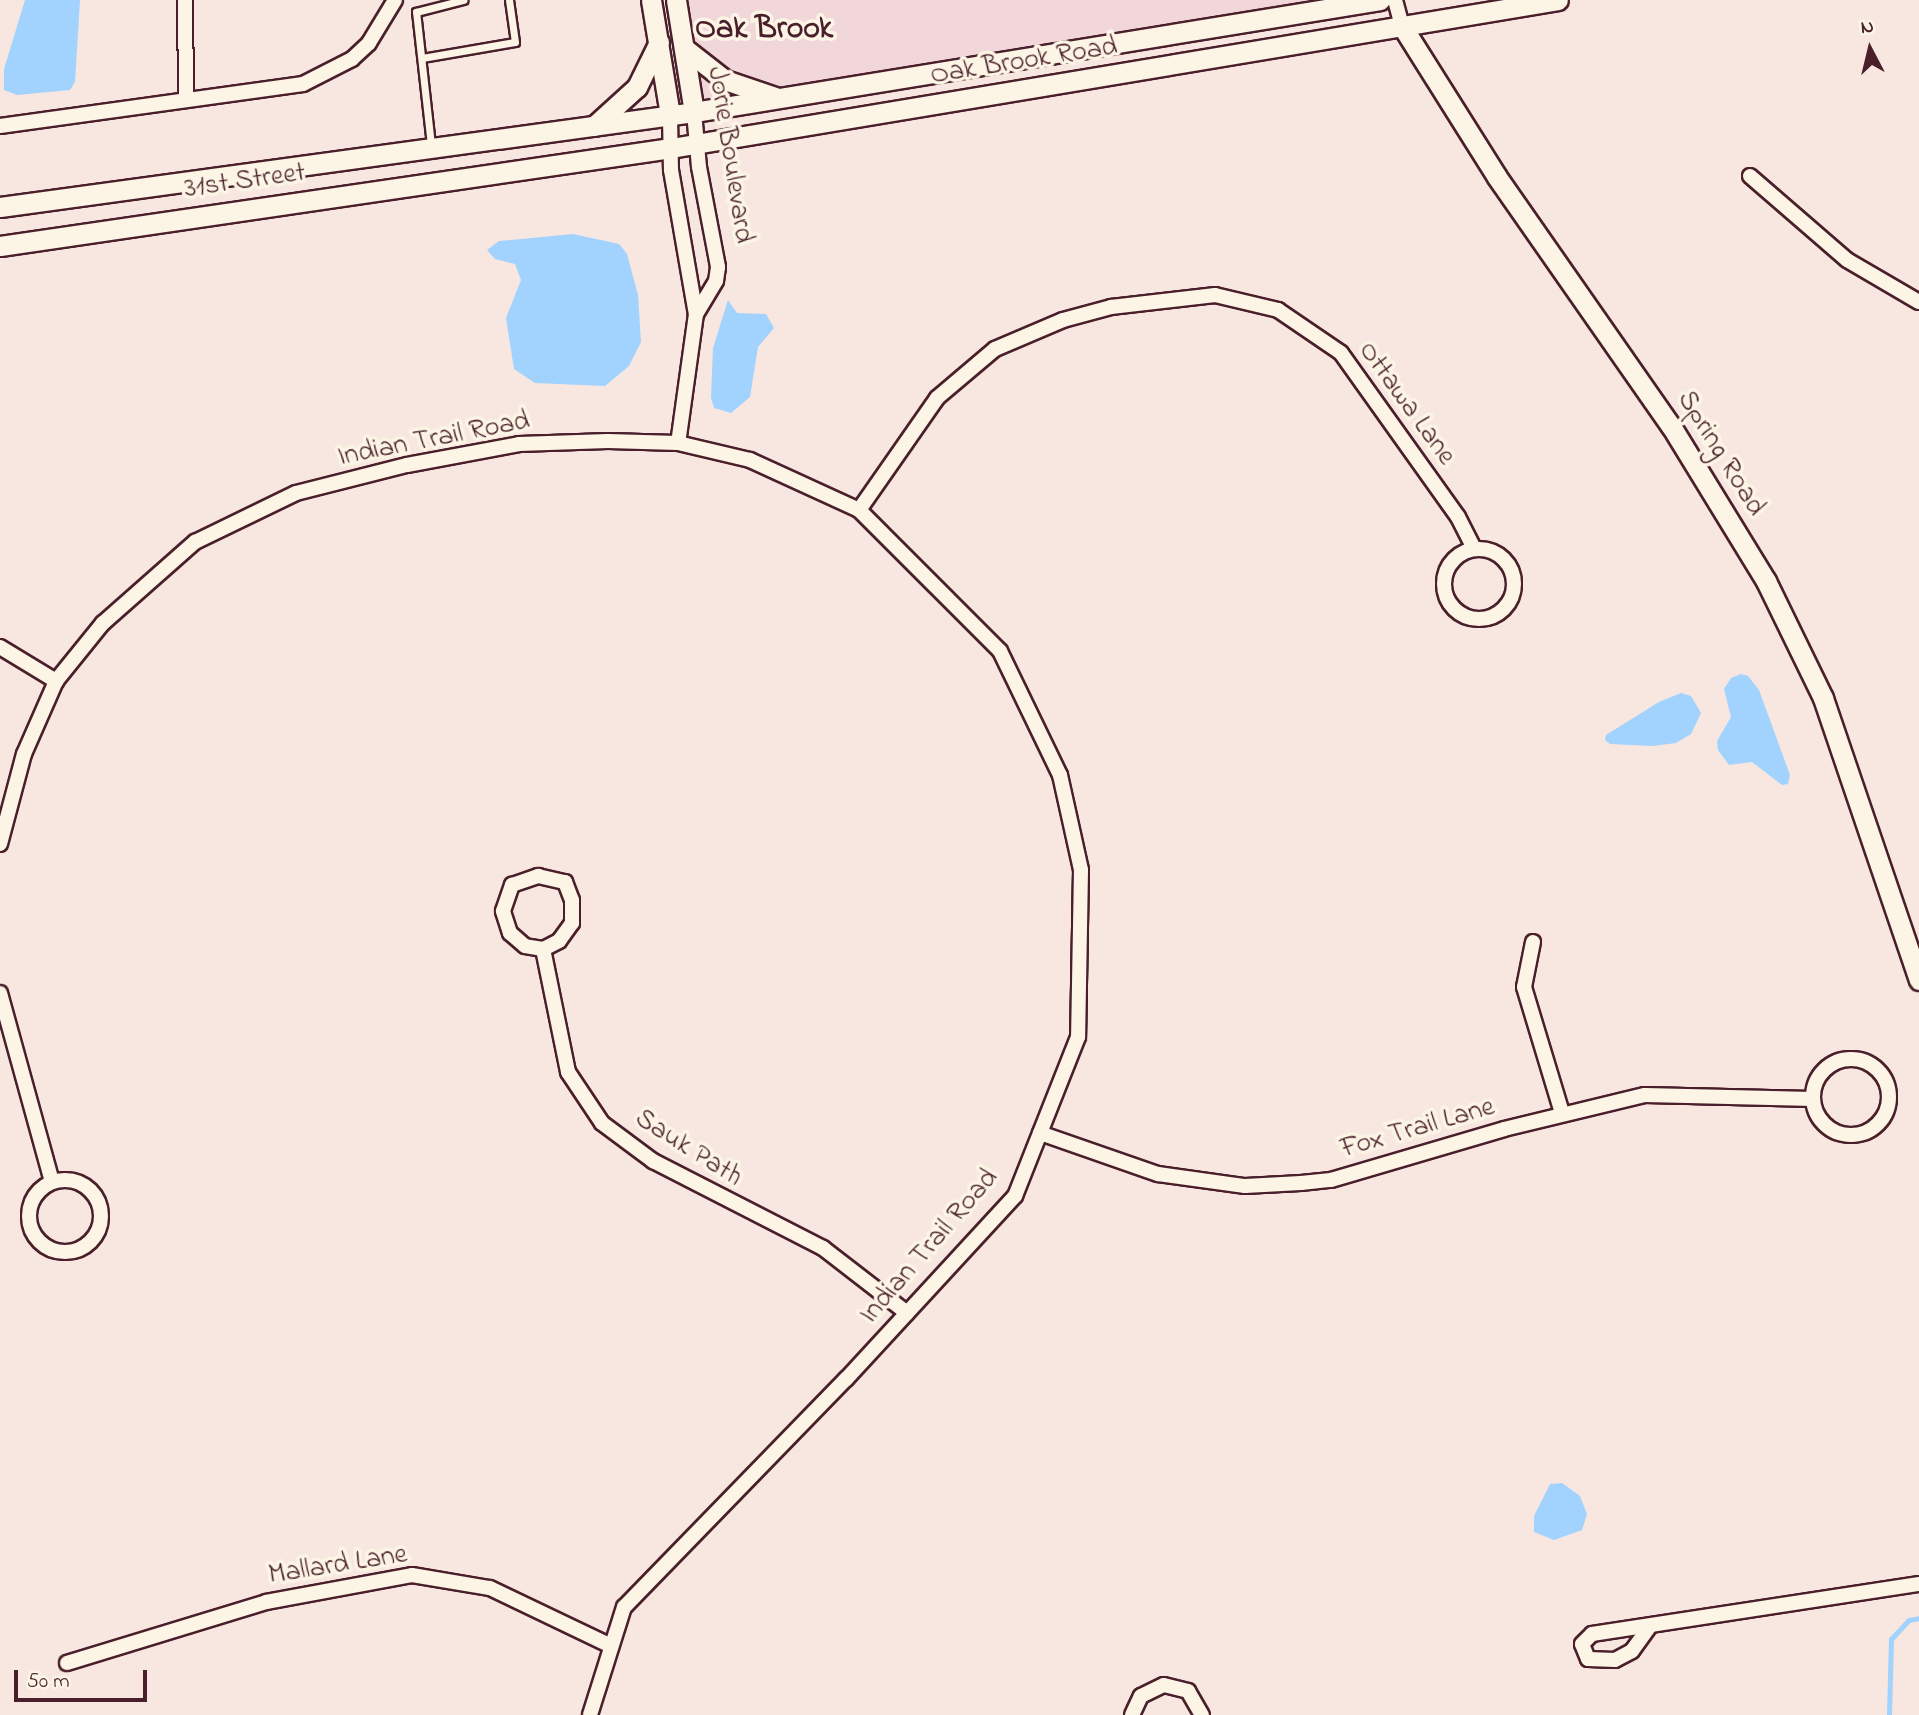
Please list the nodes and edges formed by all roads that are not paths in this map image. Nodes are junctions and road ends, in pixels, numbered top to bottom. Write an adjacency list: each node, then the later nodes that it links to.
1 (185, 0): 15 (street)
2 (395, 0): 15 (street)
3 (463, 0): 13 (lane)
4 (509, 0): 13 (lane)
5 (652, 0): 11 (main road, Jorie Boulevard)
6 (676, 0): 12 (main road, Jorie Boulevard)
7 (1380, 0): 14 (main road, Oak Brook Road)
8 (1395, 0): 10 (street, Spring Road)
9 (1558, 0): 10 (main road, Oak Brook Road)
10 (1402, 26): 21 (main road, Oak Brook Road); 38 (main road, Spring Road)
11 (659, 42): 17 (main road, Jorie Boulevard); 19 (main road)
12 (684, 48): 14 (main road); 16 (main road, Jorie Boulevard)
13 (422, 58): 22 (lane)
14 (780, 99): 16 (main road, Oak Brook Road)
15 (186, 100): 18 (street)
16 (694, 112): 17 (main road, Oak Brook Road); 21 (street, Jorie Boulevard)
17 (670, 115): 19 (main road, Oak Brook Road); 23 (street, Jorie Boulevard)
18 (0, 126)
19 (594, 126): 20 (main road, Oak Brook Road)
20 (499, 140): 22 (main road, 31st Street)
21 (696, 144): 23 (main road, Oak Brook Road); 29 (street, Jorie Boulevard)
22 (431, 146): 26 (main road, 31st Street)
23 (671, 148): 24 (main road, Oak Brook Road); 29 (street, Jorie Boulevard)
24 (498, 174): 27 (main road, 31st Street)
25 (1750, 176): 28 (street)
26 (0, 207)
27 (0, 246)
28 (1919, 302)
29 (696, 314): 30 (street, Jorie Boulevard)
30 (678, 443): 31 (street, Indian Trail Road); 34 (street, Indian Trail Road)
31 (859, 510): 32 (street, Ottawa Lane); 42 (street, Indian Trail Road)
32 (1474, 549): 32 (street)
33 (0, 647): 34 (street)
34 (56, 681): 35 (street, Indian Trail Road)
35 (0, 844)
36 (1533, 942): 41 (street)
37 (543, 949): 37 (street); 44 (street, Sauk Path)
38 (1919, 980)
39 (0, 993): 43 (street)
40 (1813, 1099): 40 (street); 41 (street, Fox Trail Lane)
41 (1562, 1113): 42 (street, Fox Trail Lane)
42 (1040, 1133): 44 (street, Indian Trail Road)
43 (52, 1182): 43 (street)
44 (908, 1313): 47 (street, Indian Trail Road)
45 (1919, 1584): 46 (street)
46 (1650, 1626)
47 (611, 1646): 48 (street, Mallard Lane); 49 (street, Indian Trail Road)
48 (67, 1663)
49 (590, 1715)
50 (1132, 1715): 51 (street)
51 (1202, 1715)

